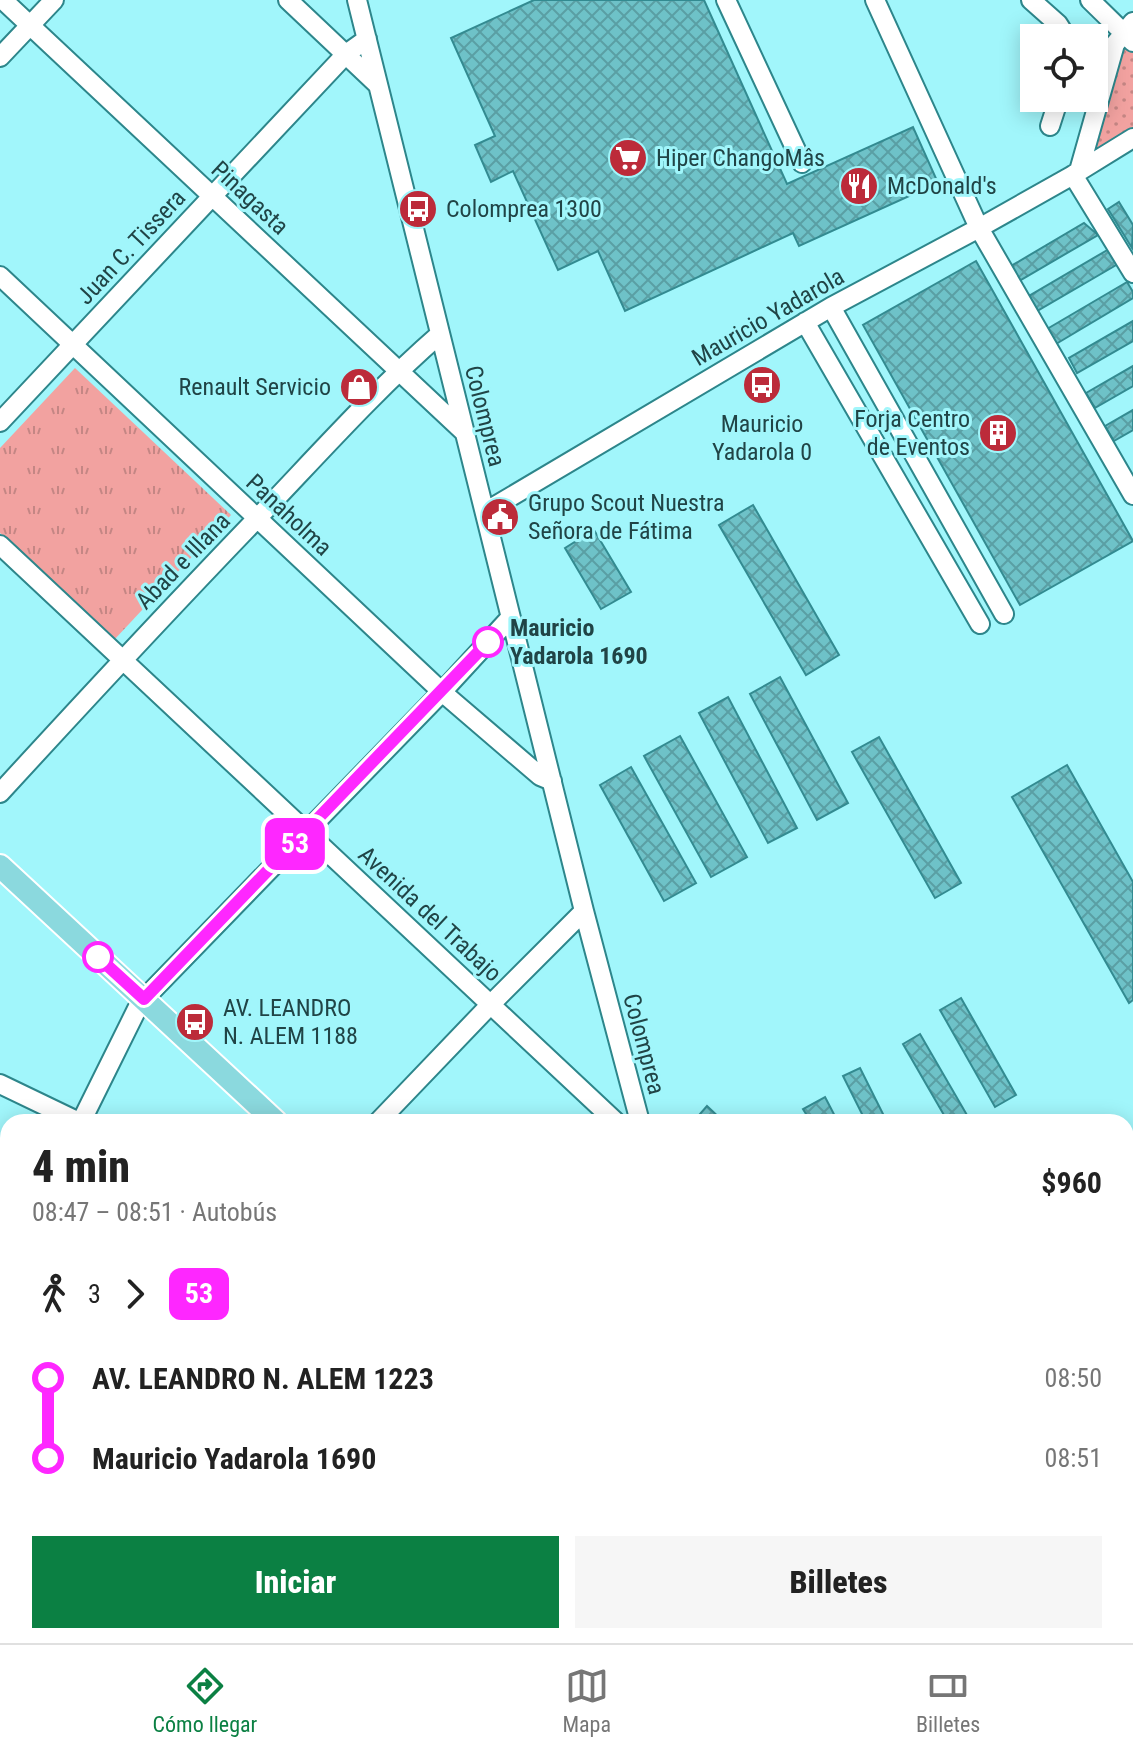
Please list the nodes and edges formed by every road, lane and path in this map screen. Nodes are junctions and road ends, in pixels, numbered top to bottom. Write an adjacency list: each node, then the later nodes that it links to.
1 (3, 0): 10 (street, Pinagasta)
2 (54, 0): 10 (street)
3 (288, 0): 13 (street)
4 (357, 0): 12 (street, Colomprea)
5 (726, 0): 19 (street)
6 (875, 0): 22 (street)
7 (1031, 0): 9 (street)
8 (1090, 0): 11 (street)
9 (1058, 24)
10 (30, 25): 14 (street); 21 (street, Pinagasta)
11 (1130, 32): 20 (street)
12 (367, 39): 13 (street, Juan C. Tissera); 15 (street, Colomprea)
13 (346, 54): 15 (street); 21 (street, Juan C. Tissera)
14 (0, 57)
15 (378, 85): 27 (street, Colomprea)
16 (1054, 112): 17 (street)
17 (1050, 126)
18 (1133, 138): 20 (street, Mauricio Yadarola)
19 (802, 163)
20 (1076, 173): 22 (street, Mauricio Yadarola); 23 (street)
21 (212, 196): 28 (street, Juan C. Tissera); 29 (street, Pinagasta)
22 (979, 228): 25 (street, Mauricio Yadarola); 32 (street)
23 (1133, 273)
24 (0, 276): 28 (street, Panaholma)
25 (831, 307): 26 (street, Mauricio Yadarola); 36 (street)
26 (805, 322): 33 (street, Mauricio Yadarola); 37 (street)
27 (440, 334): 29 (street, Abad e Illana); 31 (street, Colomprea)
28 (73, 345): 30 (street, Juan C. Tissera); 34 (street, Panaholma)
29 (399, 370): 31 (street, Pinagasta); 34 (street, Abad e Illana)
30 (0, 422)
31 (464, 432): 33 (street, Colomprea)
32 (1133, 495)
33 (485, 512): 39 (street, Colomprea)
34 (257, 519): 41 (street, Abad e Illana); 42 (street, Panaholma)
35 (0, 545): 41 (street, Avenida del Trabajo)
36 (973, 559): 37 (street); 38 (street)
37 (951, 574): 40 (street)
38 (1004, 614)
39 (510, 618): 42 (street); 43 (street, Colomprea)
40 (980, 624)
41 (123, 658): 44 (street, Abad e Illana); 45 (street, Avenida del Trabajo)
42 (442, 692): 43 (street, Panaholma); 45 (street)
43 (552, 781): 47 (street, Colomprea)
44 (0, 793)
45 (307, 831): 48 (street); 49 (street, Avenida del Trabajo)
46 (0, 866): 48 (main road)
47 (584, 911): 49 (street); 56 (street, Colomprea)
48 (144, 999): 52 (street); 53 (main road)
49 (491, 1004): 54 (street); 55 (street, Avenida del Trabajo)
50 (0, 1084): 51 (street)
51 (63, 1114)
52 (84, 1114)
53 (267, 1114)
54 (386, 1114)
55 (608, 1114)
56 (638, 1114)

